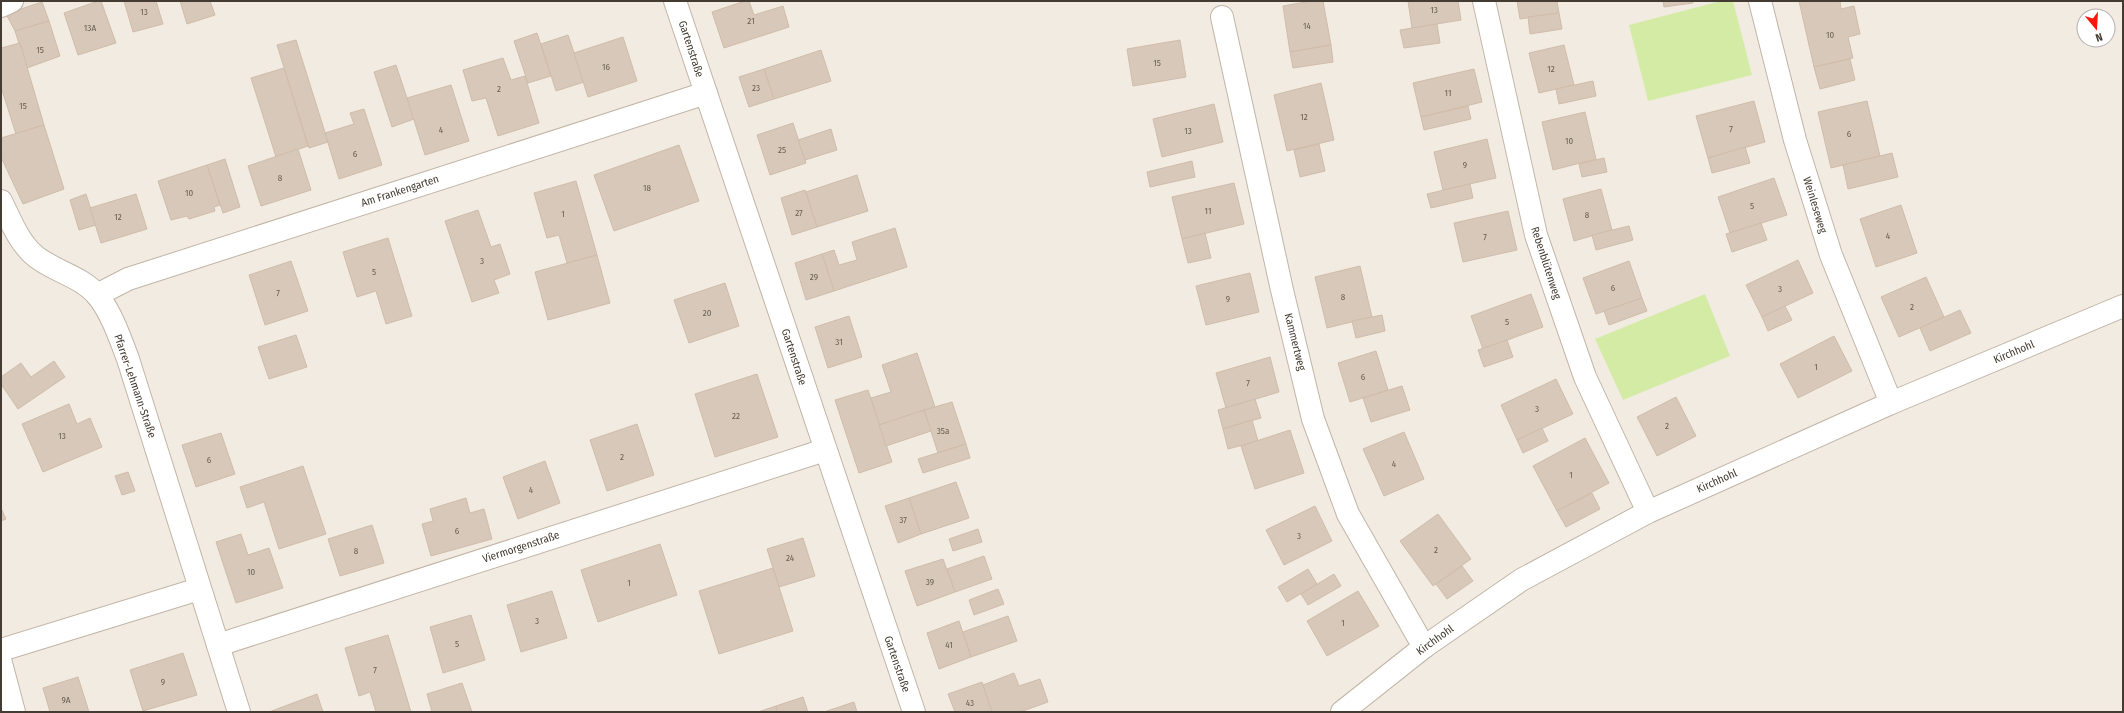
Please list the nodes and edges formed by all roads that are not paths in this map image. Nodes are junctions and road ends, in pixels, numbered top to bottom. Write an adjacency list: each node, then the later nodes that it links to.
1 (12, 1): 5 (street)
2 (675, 1): 7 (street, Gartenstraße)
3 (1484, 1): 13 (street, Rebenblütenweg)
4 (1760, 1): 11 (street, Weinleseweg)
5 (1, 6)
6 (1222, 17): 16 (street, Kammertweg)
7 (706, 93): 9 (street, Am Frankengarten); 12 (street, Gartenstraße)
8 (1, 201): 9 (street, Pfarrer-Lehmann-Straße)
9 (98, 295): 14 (street, Pfarrer-Lehmann-Straße)
10 (2123, 306): 11 (street, Kirchhohl)
11 (1891, 403): 13 (street, Kirchhohl)
12 (825, 450): 15 (street, Viermorgenstraße); 21 (street, Gartenstraße)
13 (1648, 512): 16 (street, Kirchhohl)
14 (199, 589): 15 (street, Pfarrer-Lehmann-Straße); 17 (street)
15 (218, 645): 20 (street, Pfarrer-Lehmann-Straße)
16 (1424, 647): 22 (street, Kirchhohl)
17 (1, 650)
18 (1, 663): 19 (street)
19 (14, 712)
20 (238, 712)
21 (914, 712)
22 (1342, 712)

